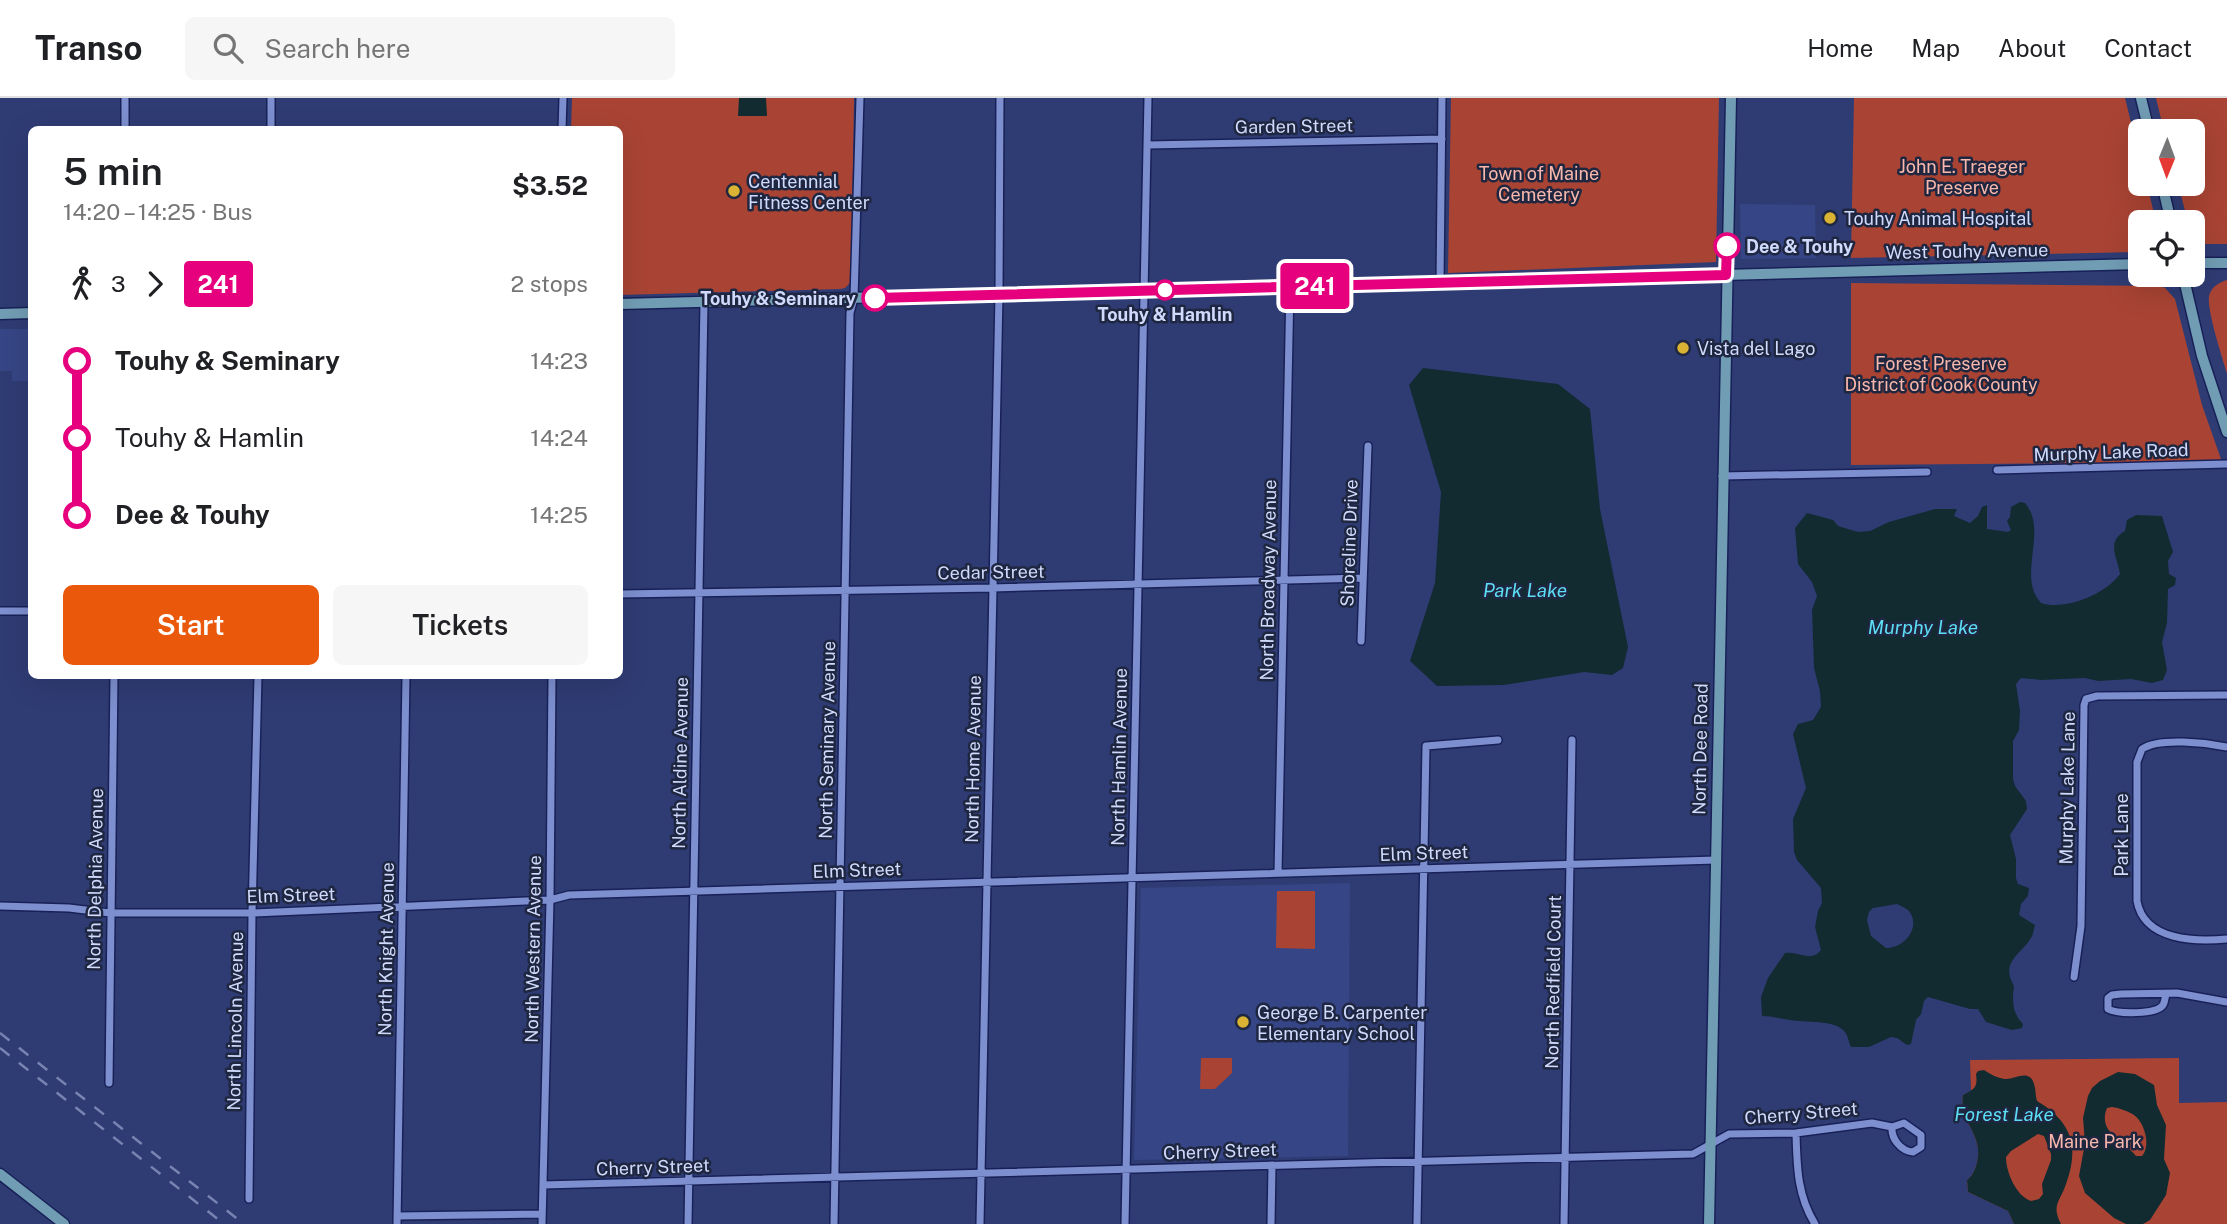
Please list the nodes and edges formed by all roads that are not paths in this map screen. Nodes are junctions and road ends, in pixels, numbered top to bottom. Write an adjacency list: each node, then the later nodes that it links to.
1 (125, 98): 11 (street)
2 (271, 98): 12 (street)
3 (563, 98): 13 (street)
4 (860, 98): 25 (street, North Seminary Avenue)
5 (1000, 98): 24 (street, North Home Avenue)
6 (1148, 98): 15 (street, North Hamlin Avenue)
7 (1442, 98): 14 (street)
8 (1731, 98): 19 (main road, North Dee Road)
9 (2141, 98): 10 (main road)
10 (2147, 119)
11 (125, 126)
12 (271, 126)
13 (562, 126)
14 (1442, 139): 15 (street, Garden Street); 20 (street)
15 (1148, 145): 23 (street, North Hamlin Avenue)
16 (2205, 263): 17 (main road)
17 (2227, 263)
18 (2128, 264): 19 (main road, West Touhy Avenue)
19 (1726, 275): 20 (main road, West Touhy Avenue); 35 (main road, North Dee Road)
20 (1440, 283): 21 (main road, West Touhy Avenue)
21 (1290, 287): 23 (main road, West Touhy Avenue); 37 (street, North Broadway Avenue)
22 (2186, 287): 30 (main road)
23 (1143, 291): 24 (main road, West Touhy Avenue); 38 (street, North Hamlin Avenue)
24 (999, 294): 25 (main road, West Touhy Avenue); 39 (street, North Home Avenue)
25 (854, 298): 26 (main road, West Touhy Avenue); 40 (street, North Seminary Avenue)
26 (704, 302): 27 (main road, West Touhy Avenue); 41 (street, North Aldine Avenue)
27 (623, 304)
28 (28, 313): 29 (main road)
29 (0, 314)
30 (2227, 432)
31 (1368, 446): 36 (street, Shoreline Drive)
32 (2227, 464): 33 (street, Murphy Lake Road)
33 (1997, 470)
34 (1927, 472): 35 (street)
35 (1723, 476): 54 (main road, North Dee Road)
36 (1363, 578): 37 (street, Cedar Street); 45 (street, Shoreline Drive)
37 (1284, 580): 38 (street, Cedar Street); 57 (street, North Broadway Avenue)
38 (1138, 584): 39 (street, Cedar Street); 58 (street, North Hamlin Avenue)
39 (992, 588): 40 (street, Cedar Street); 59 (street, North Home Avenue)
40 (845, 591): 41 (street, Cedar Street); 60 (street, North Seminary Avenue)
41 (698, 593): 42 (street, Cedar Street); 61 (street, North Aldine Avenue)
42 (623, 594)
43 (0, 611): 44 (street)
44 (28, 611)
45 (1362, 641)
46 (114, 679): 65 (street, North Delphia Avenue)
47 (258, 679): 66 (street, North Lincoln Avenue)
48 (407, 679): 64 (street, North Knight Avenue)
49 (552, 679): 62 (street, North Western Avenue)
50 (2227, 695): 68 (street, Murphy Lake Lane)
51 (1498, 740): 56 (street)
52 (1572, 740): 55 (street, North Redfield Court)
53 (2227, 747): 67 (street, Park Lane)
54 (1716, 860): 55 (street, Elm Street); 74 (main road, North Dee Road)
55 (1570, 864): 56 (street, Elm Street); 75 (street, North Redfield Court)
56 (1424, 869): 57 (street, Elm Street); 76 (street)
57 (1278, 873): 58 (street, Elm Street)
58 (1132, 878): 59 (street, Elm Street); 78 (street, North Hamlin Avenue)
59 (987, 882): 60 (street, Elm Street); 79 (street, North Home Avenue)
60 (839, 887): 61 (street, Elm Street); 81 (street, North Seminary Avenue)
61 (694, 891): 62 (street, Elm Street); 82 (street, North Aldine Avenue)
62 (550, 900): 64 (street, Elm Street); 85 (street, North Western Avenue)
63 (0, 906): 65 (street, Elm Street)
64 (403, 907): 66 (street, Elm Street); 88 (street, North Knight Avenue)
65 (110, 913): 66 (street, Elm Street); 71 (street, North Delphia Avenue)
66 (252, 913): 86 (street, North Lincoln Avenue)
67 (2227, 939)
68 (2074, 977)
69 (2166, 994): 69 (street); 70 (street)
70 (2227, 1002)
71 (109, 1083)
72 (1892, 1127): 72 (street, Cherry Street); 73 (street, Cherry Street)
73 (1796, 1133): 74 (street, Cherry Street); 89 (street)
74 (1711, 1145): 75 (street, Cherry Street); 99 (main road, North Dee Road)
75 (1565, 1157): 76 (street, Cherry Street); 98 (street, North Redfield Court)
76 (1418, 1162): 77 (street, Cherry Street); 97 (street)
77 (1272, 1165): 78 (street, Cherry Street); 96 (street)
78 (1126, 1169): 79 (street, Cherry Street); 95 (street, North Hamlin Avenue)
79 (981, 1173): 81 (street, Cherry Street); 94 (street, North Home Avenue)
80 (0, 1174): 84 (main road)
81 (835, 1177): 82 (street, Cherry Street); 93 (street, North Seminary Avenue)
82 (689, 1181): 85 (street, Cherry Street); 92 (street, North Aldine Avenue)
83 (0, 1182): 84 (main road)
84 (14, 1185): 90 (main road)
85 (543, 1185): 87 (street, North Western Avenue)
86 (249, 1199)
87 (542, 1214): 88 (street); 91 (street, North Western Avenue)
88 (397, 1220)
89 (1813, 1223)
90 (64, 1224)
91 (542, 1224)
92 (688, 1224)
93 (834, 1224)
94 (980, 1224)
95 (1125, 1224)
96 (1271, 1224)
97 (1417, 1224)
98 (1563, 1224)
99 (1709, 1224)

